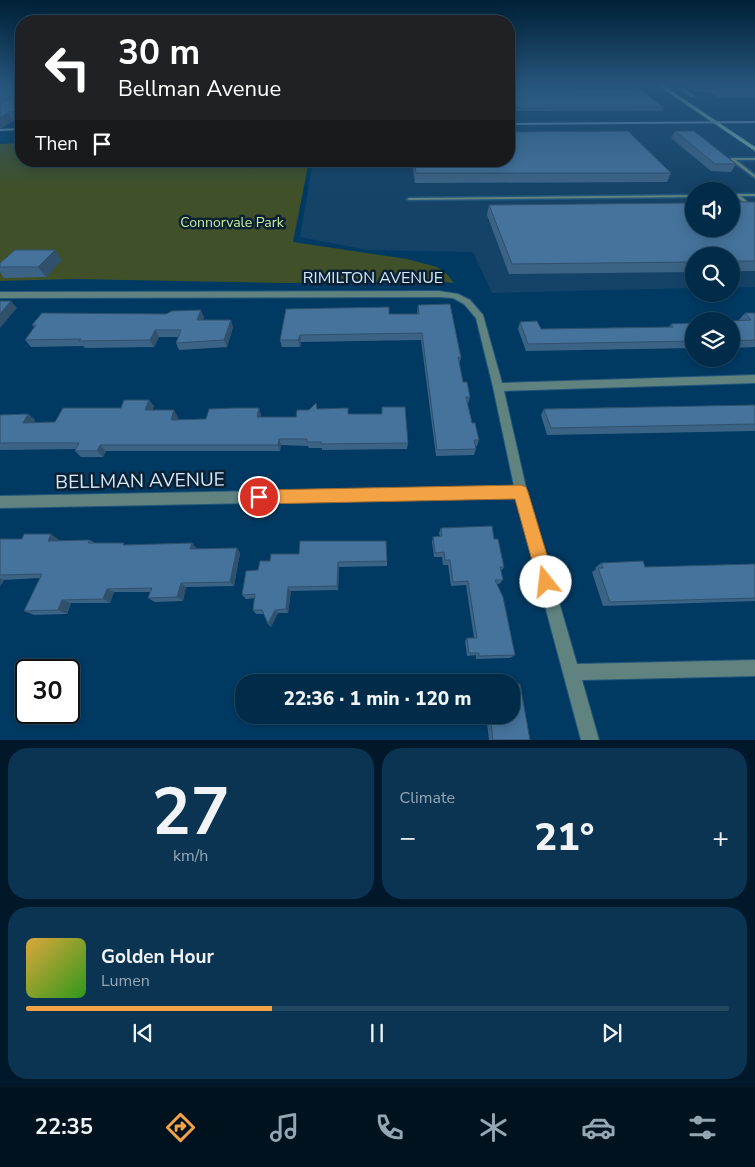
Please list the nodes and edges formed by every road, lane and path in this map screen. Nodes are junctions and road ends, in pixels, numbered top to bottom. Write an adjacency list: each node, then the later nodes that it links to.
1 (710, 119): 2 (main road)
2 (755, 149)
3 (755, 159): 4 (lane)
4 (755, 177)
5 (740, 195): 6 (lane)
6 (755, 195)
7 (685, 196): 9 (lane)
8 (740, 199): 10 (lane)
9 (409, 200)
10 (755, 208)
11 (0, 295): 13 (street, RIMILTON AVENUE)
12 (755, 379): 13 (street)
13 (498, 387): 14 (street, RIMILTON AVENUE)
14 (521, 492): 15 (street, BELLMAN AVENUE); 17 (street, RIMILTON AVENUE)
15 (0, 502)
16 (755, 668): 17 (street)
17 (572, 672): 18 (street, RIMILTON AVENUE)
18 (590, 740)

